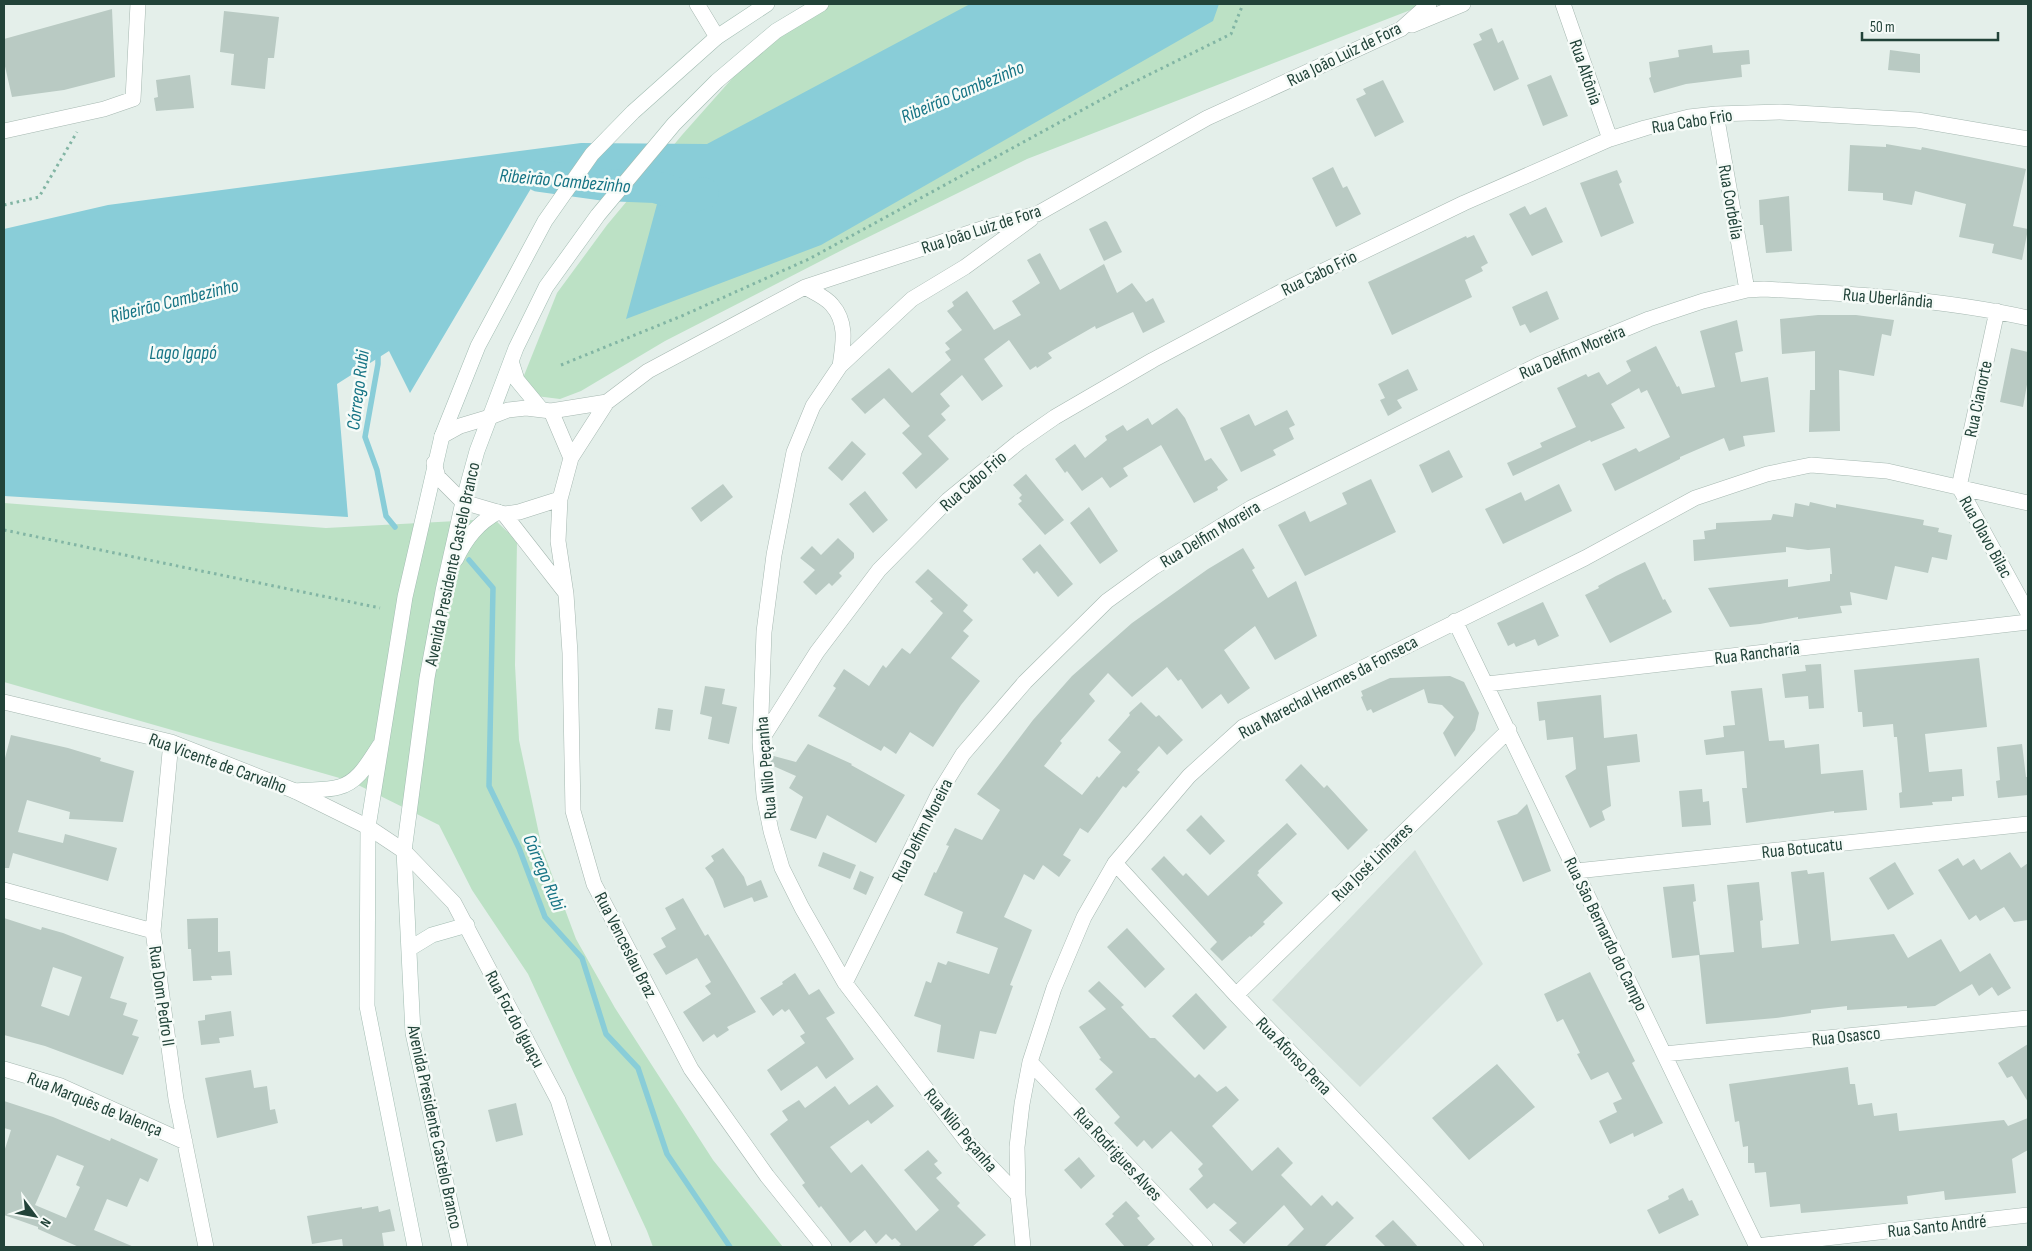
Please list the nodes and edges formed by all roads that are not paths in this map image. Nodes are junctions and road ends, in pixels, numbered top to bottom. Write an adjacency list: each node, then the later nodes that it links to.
1 (138, 4): 11 (street)
2 (697, 4): 9 (street)
3 (767, 4): 9 (street, Avenida Presidente Castelo Branco)
4 (821, 4): 19 (street, Avenida Presidente Castelo Branco)
5 (1429, 4): 8 (street, Rua João Luiz de Fora)
6 (1463, 4): 8 (street)
7 (1563, 4): 12 (street, Rua Altônia)
8 (1402, 29): 14 (street, Rua João Luiz de Fora)
9 (717, 37): 24 (street, Avenida Presidente Castelo Branco)
10 (1716, 114): 12 (street, Rua Cabo Frio); 13 (street, Rua Cabo Frio); 16 (street, Rua Corbélia)
11 (4, 131)
12 (1610, 139): 42 (street, Rua Cabo Frio)
13 (2028, 139)
14 (1038, 214): 15 (street, Rua João Luiz de Fora); 20 (street)
15 (805, 287): 20 (street); 21 (street, Rua João Luiz de Fora)
16 (1747, 290): 17 (street, Rua Uberlândia); 53 (street, Rua Delfim Moreira)
17 (1997, 311): 18 (street, Rua Uberlândia); 27 (street, Rua Cianorte)
18 (2028, 318)
19 (511, 361): 22 (street); 23 (street, Avenida Presidente Castelo Branco)
20 (840, 366): 42 (street, Rua Nilo Peçanha)
21 (607, 402): 22 (street, Rua João Luiz de Fora); 25 (street, Rua João Luiz de Fora)
22 (546, 410): 23 (street); 25 (street)
23 (490, 417): 24 (street); 29 (street, Avenida Presidente Castelo Branco)
24 (442, 436): 26 (street, Avenida Presidente Castelo Branco)
25 (571, 458): 28 (street)
26 (434, 463): 29 (street); 41 (street, Avenida Presidente Castelo Branco)
27 (1959, 487): 30 (street, Rua Marechal Hermes da Fonseca); 34 (street, Rua Olavo Bilac); 35 (street, Rua Marechal Hermes da Fonseca)
28 (560, 499): 31 (street); 33 (street, Rua Venceslau Braz)
29 (463, 502): 31 (street); 32 (street, Avenida Presidente Castelo Branco)
30 (2028, 503)
31 (501, 513): 32 (street); 33 (street)
32 (443, 591): 46 (street, Avenida Presidente Castelo Branco)
33 (566, 594): 66 (street, Rua Venceslau Braz)
34 (2028, 613)
35 (1455, 621): 37 (street, Rua São Bernardo do Campo); 47 (street, Rua Marechal Hermes da Fonseca)
36 (2028, 622): 37 (street, Rua Rancharia)
37 (1487, 684): 39 (street, Rua São Bernardo do Campo)
38 (4, 702): 40 (street, Rua Vicente de Carvalho)
39 (1509, 730): 48 (street, Rua São Bernardo do Campo); 54 (street, Rua José Linhares)
40 (171, 742): 43 (street, Rua Vicente de Carvalho); 51 (street, Rua Dom Pedro II)
41 (382, 742): 43 (street); 45 (street, Avenida Presidente Castelo Branco)
42 (760, 742): 53 (street, Rua Nilo Peçanha)
43 (295, 791): 45 (street, Rua Vicente de Carvalho)
44 (2028, 824): 48 (street, Rua Botucatu)
45 (368, 827): 46 (street, Rua Foz do Iguaçu); 63 (street, Avenida Presidente Castelo Branco)
46 (404, 851): 50 (street, Rua Foz do Iguaçu); 52 (street, Avenida Presidente Castelo Branco)
47 (1115, 863): 54 (street, Rua Afonso Pena); 57 (street, Rua Marechal Hermes da Fonseca)
48 (1576, 871): 56 (street, Rua São Bernardo do Campo)
49 (4, 890): 51 (street)
50 (468, 925): 52 (street); 65 (street, Rua Foz do Iguaçu)
51 (153, 931): 59 (street, Rua Dom Pedro II)
52 (409, 949): 64 (street, Avenida Presidente Castelo Branco)
53 (844, 983): 60 (street, Rua Nilo Peçanha)
54 (1236, 995): 69 (street, Rua Afonso Pena)
55 (2028, 1018): 56 (street, Rua Osasco)
56 (1664, 1054): 70 (street, Rua São Bernardo do Campo)
57 (1030, 1062): 60 (street, Rua Marechal Hermes da Fonseca); 68 (street, Rua Rodrigues Alves)
58 (4, 1069): 59 (street, Rua Marquês de Valença)
59 (185, 1142): 62 (street, Rua Dom Pedro II)
60 (1018, 1195): 67 (street, Rua Marechal Hermes da Fonseca)
61 (2028, 1215): 70 (street, Rua Santo André)
62 (206, 1247)
63 (415, 1247)
64 (460, 1247)
65 (604, 1247)
66 (824, 1247)
67 (1023, 1247)
68 (1205, 1247)
69 (1476, 1247)
70 (1757, 1247)

